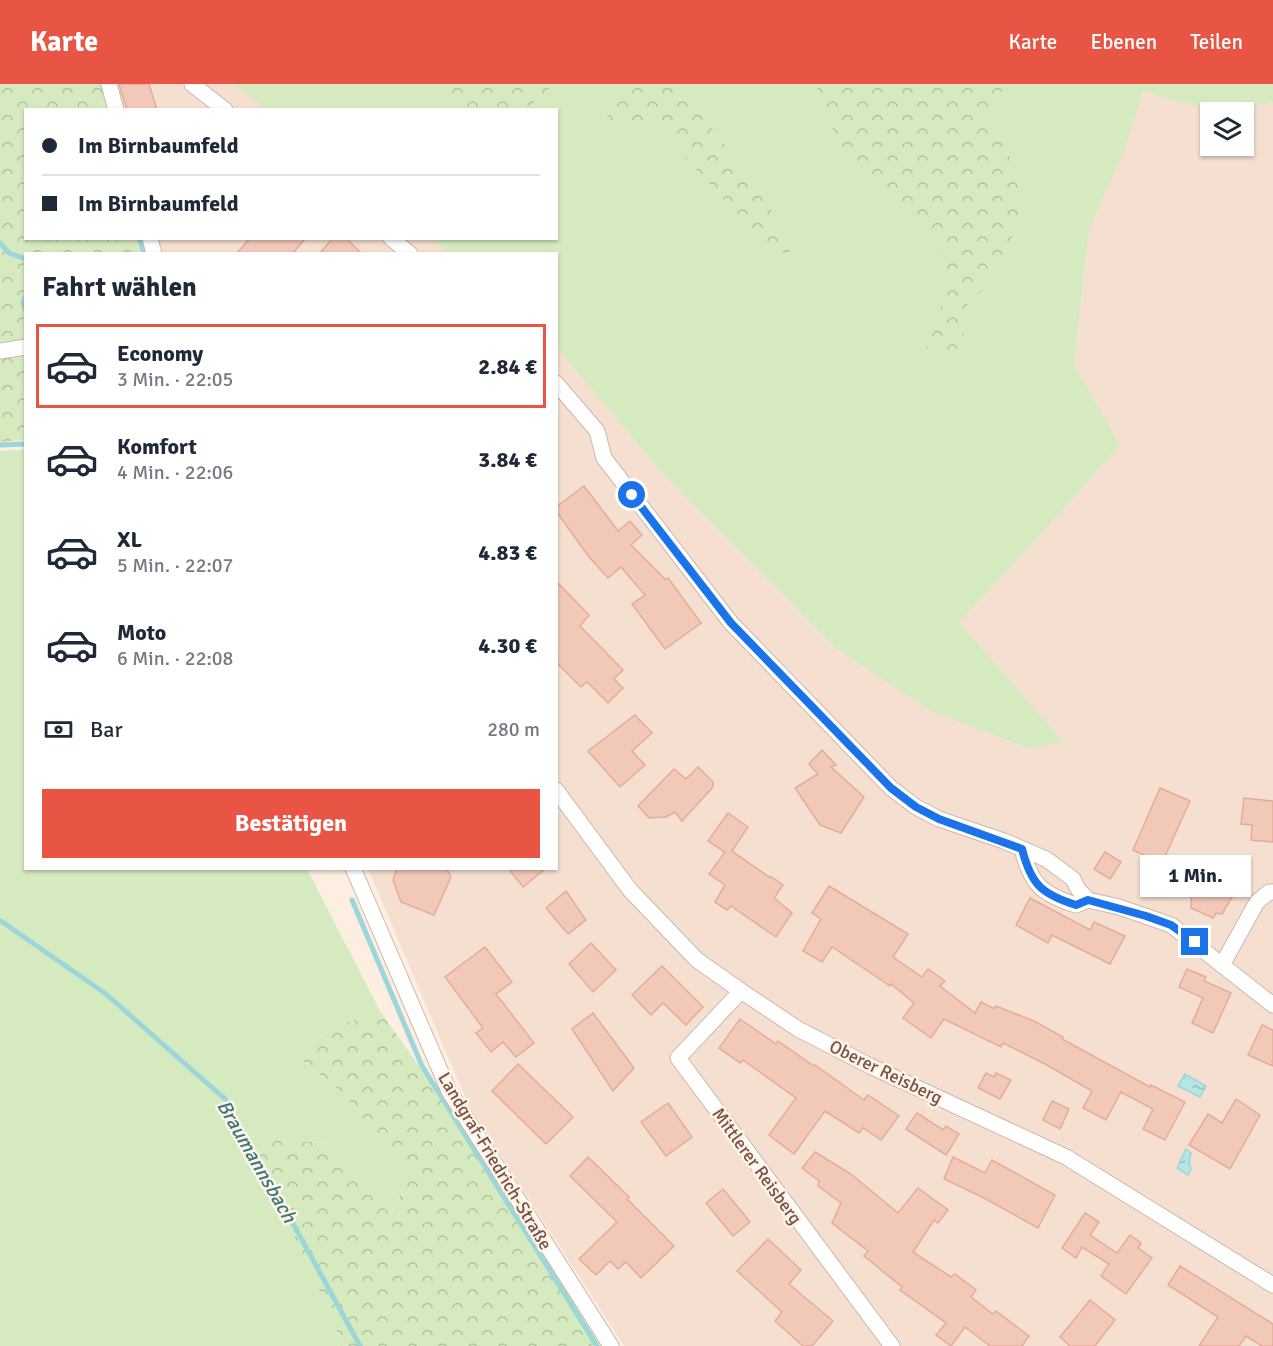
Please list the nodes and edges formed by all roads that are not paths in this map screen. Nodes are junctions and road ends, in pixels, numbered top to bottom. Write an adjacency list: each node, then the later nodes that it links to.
1 (109, 84): 3 (street)
2 (192, 84): 4 (street)
3 (115, 108)
4 (222, 108)
5 (393, 240): 6 (street)
6 (408, 252)
7 (24, 347): 8 (street)
8 (0, 351)
9 (558, 385): 11 (street)
10 (558, 793): 16 (street, Oberer Reisberg)
11 (1022, 849): 14 (street); 14 (street)
12 (354, 870): 19 (street, Landgraf-Friedrich-Straße)
13 (1273, 892): 15 (street)
14 (1088, 900): 15 (street)
15 (1222, 965): 17 (street)
16 (741, 992): 18 (street, Oberer Reisberg); 20 (street, Mittlerer Reisberg)
17 (1273, 1005)
18 (1273, 1285)
19 (611, 1346)
20 (892, 1346)

